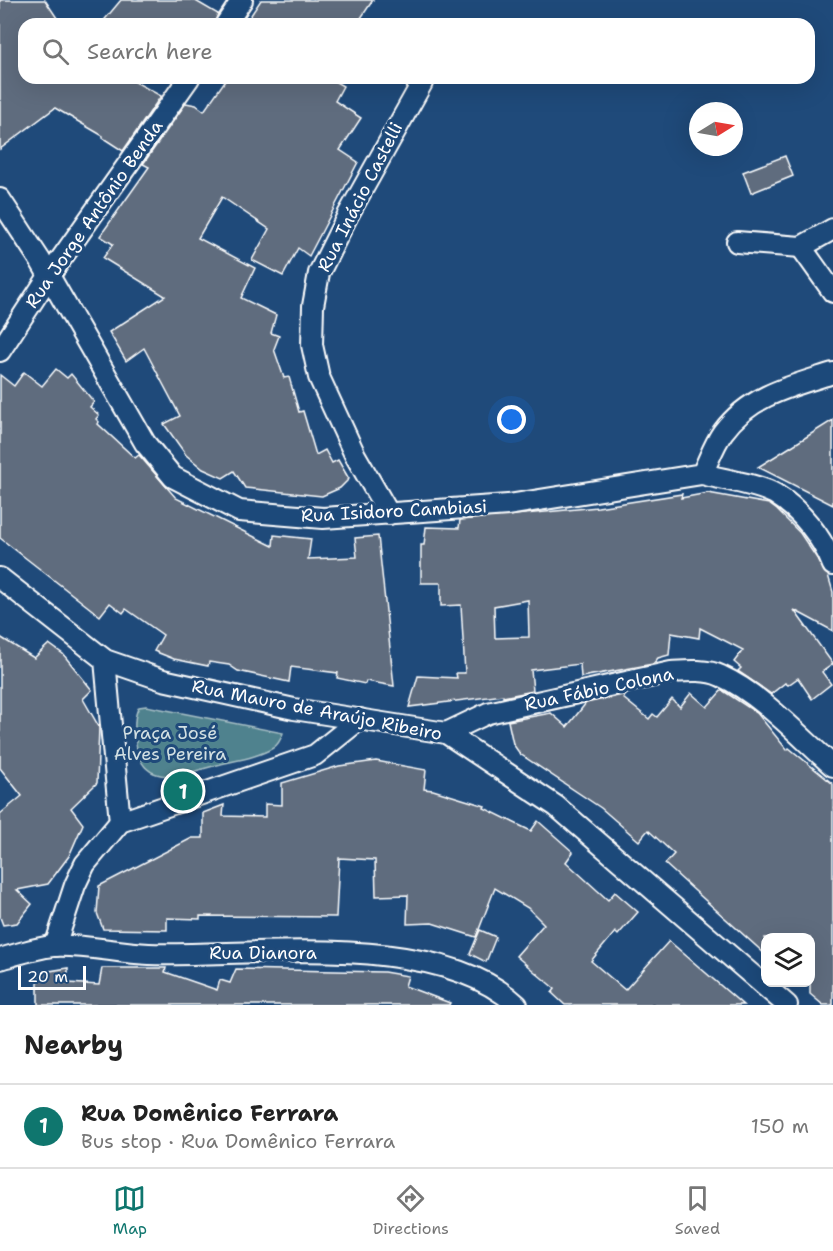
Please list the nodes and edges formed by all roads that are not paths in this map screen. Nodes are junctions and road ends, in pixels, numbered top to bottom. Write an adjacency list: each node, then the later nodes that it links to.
1 (242, 0): 2 (street)
2 (230, 18)
3 (185, 84): 9 (street, Rua Jorge Antônio Benda)
4 (421, 84): 14 (street, Rua Inácio Castelli)
5 (0, 199): 9 (street, Rua Isidoro Cambiasi)
6 (833, 229): 8 (street)
7 (737, 242): 8 (street)
8 (801, 247): 10 (street)
9 (49, 276): 11 (street, Rua Jorge Antônio Benda); 14 (street, Rua Isidoro Cambiasi)
10 (833, 292)
11 (0, 351)
12 (833, 373): 13 (street)
13 (702, 474): 14 (street, Rua Isidoro Cambiasi); 15 (street)
14 (389, 514)
15 (833, 565)
16 (0, 578): 17 (street, Rua Mauro de Araújo Ribeiro)
17 (105, 660): 18 (street, Rua Mauro de Araújo Ribeiro); 21 (street)
18 (360, 719): 19 (street, Rua Mauro de Araújo Ribeiro); 21 (street)
19 (446, 733): 20 (street, Rua Fábio Colona); 25 (street, Rua Mauro de Araújo Ribeiro)
20 (833, 766)
21 (120, 822): 22 (street)
22 (55, 946): 23 (street, Rua Dianora); 24 (street, Rua Dianora)
23 (0, 959)
24 (517, 1005)
25 (787, 1005)

